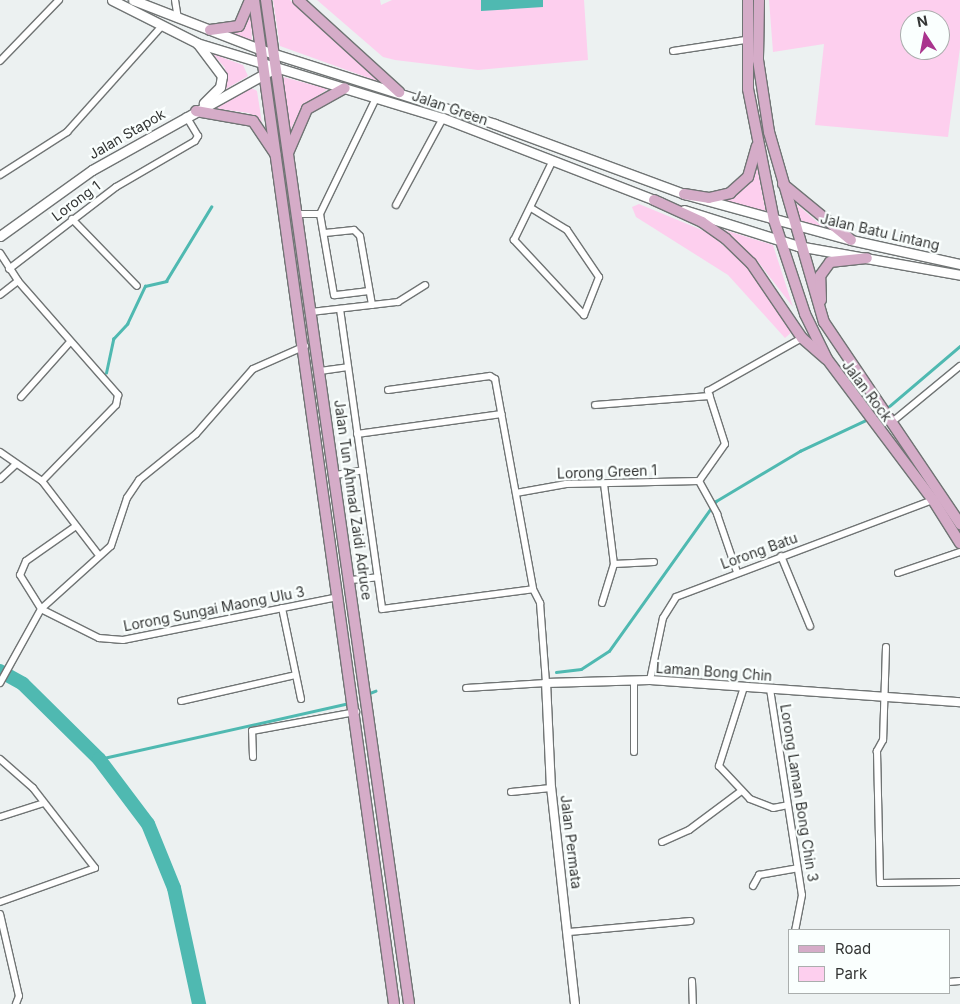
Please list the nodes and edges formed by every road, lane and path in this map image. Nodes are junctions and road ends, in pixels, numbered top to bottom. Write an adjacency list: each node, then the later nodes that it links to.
1 (59, 0): 18 (street)
2 (112, 0): 11 (main road, Jalan Green)
3 (133, 0): 10 (main road, Jalan Green)
4 (175, 0): 10 (street)
5 (252, 0): 12 (main road); 15 (main road, Jalan Tun Ahmad Zaidi Adruce)
6 (266, 0): 17 (main road, Jalan Tun Ahmad Zaidi Adruce)
7 (298, 0): 21 (main road)
8 (748, 0): 13 (main road, Jalan Rock)
9 (759, 0): 29 (main road, Jalan Rock)
10 (178, 20): 12 (main road, Jalan Green)
11 (160, 28): 14 (main road, Jalan Green); 28 (street)
12 (210, 30): 15 (main road, Jalan Green)
13 (745, 40): 16 (street); 25 (main road, Jalan Rock)
14 (198, 43): 19 (main road, Jalan Green); 23 (main road)
15 (262, 50): 17 (main road, Jalan Green); 19 (main road, Jalan Tun Ahmad Zaidi Adruce)
16 (673, 51)
17 (273, 54): 19 (main road, Jalan Tun Ahmad Zaidi Adruce); 21 (main road, Jalan Green)
18 (0, 61)
19 (268, 69): 20 (main road, Jalan Green); 23 (main road, Jalan Stapok); 26 (main road, Jalan Tun Ahmad Zaidi Adruce)
20 (345, 88): 22 (main road, Jalan Green); 26 (main road)
21 (399, 92): 30 (main road, Jalan Green)
22 (376, 98): 24 (main road, Jalan Green); 35 (street)
23 (191, 113): 26 (main road); 36 (street, Lorong 1); 40 (main road, Jalan Stapok)
24 (443, 118): 27 (main road, Jalan Green); 32 (street)
25 (758, 138): 30 (main road); 37 (main road, Jalan Rock)
26 (283, 159): 34 (main road, Jalan Tun Ahmad Zaidi Adruce); 60 (main road, Jalan Tun Ahmad Zaidi Adruce)
27 (553, 160): 31 (main road, Jalan Green); 33 (street)
28 (0, 175)
29 (782, 184): 38 (main road, Jalan Rock); 41 (main road)
30 (684, 194): 37 (main road, Jalan Green)
31 (654, 200): 42 (main road, Jalan Green); 58 (main road)
32 (396, 205)
33 (531, 208): 33 (street)
34 (296, 214): 35 (street); 56 (main road, Jalan Tun Ahmad Zaidi Adruce)
35 (320, 214): 39 (street)
36 (72, 219): 47 (street, Lorong 1); 51 (street)
37 (774, 220): 38 (main road, Jalan Batu Lintang); 42 (main road, Jalan Rock)
38 (793, 225): 41 (main road, Jalan Batu Lintang); 43 (main road, Jalan Rock)
39 (325, 233): 52 (street); 52 (street)
40 (0, 236)
41 (851, 240): 46 (main road, Jalan Batu Lintang)
42 (780, 241): 43 (main road, Jalan Batu Lintang); 61 (main road, Jalan Rock)
43 (798, 246): 45 (main road, Jalan Batu Lintang); 57 (main road, Jalan Rock)
44 (0, 253): 47 (street)
45 (867, 258): 48 (main road, Jalan Batu Lintang); 57 (main road)
46 (960, 264)
47 (9, 269): 49 (street)
48 (960, 275)
49 (18, 281): 53 (street); 59 (street)
50 (425, 285): 54 (street)
51 (137, 286)
52 (370, 291): 54 (street)
53 (0, 295)
54 (372, 305): 55 (street)
55 (340, 309): 56 (street); 63 (street)
56 (311, 312): 64 (main road, Jalan Tun Ahmad Zaidi Adruce)
57 (824, 322): 70 (main road, Jalan Rock)
58 (802, 338): 61 (main road); 66 (street)
59 (70, 342): 67 (street); 77 (street)
60 (306, 345): 86 (street); 95 (main road, Jalan Tun Ahmad Zaidi Adruce)
61 (826, 359): 81 (main road, Jalan Rock)
62 (960, 366): 70 (street)
63 (348, 367): 64 (street); 71 (street)
64 (320, 371): 75 (main road, Jalan Tun Ahmad Zaidi Adruce)
65 (388, 390): 69 (street)
66 (710, 396): 68 (street); 78 (street)
67 (21, 397)
68 (595, 405)
69 (502, 414): 71 (street); 80 (street)
70 (890, 419): 82 (main road, Jalan Rock)
71 (357, 434): 74 (street)
72 (0, 452): 73 (street)
73 (16, 464): 76 (street); 77 (street)
74 (363, 470): 75 (street); 92 (street)
75 (336, 475): 93 (main road, Jalan Tun Ahmad Zaidi Adruce); 95 (main road)
76 (0, 479)
77 (42, 481): 83 (street)
78 (699, 481): 79 (street, Lorong Green 1); 90 (street)
79 (604, 484): 80 (street, Lorong Green 1); 89 (street)
80 (516, 493): 94 (street)
81 (933, 500): 84 (main road, Jalan Rock); 87 (street, Lorong Batu)
82 (960, 524)
83 (76, 526): 86 (street); 98 (street)
84 (960, 542)
85 (960, 552): 91 (street)
86 (98, 554): 98 (street)
87 (781, 556): 90 (street, Lorong Batu); 99 (street)
88 (654, 562): 89 (street)
89 (614, 564): 96 (street)
90 (737, 572): 103 (street, Lorong Batu)
91 (898, 573)
92 (378, 576): 93 (street); 94 (street)
93 (351, 580): 135 (main road, Jalan Tun Ahmad Zaidi Adruce)
94 (533, 588): 105 (street)
95 (339, 597): 97 (street, Lorong Sungai Maong Ulu 3); 113 (main road, Jalan Tun Ahmad Zaidi Adruce)
96 (602, 603)
97 (282, 608): 98 (street, Lorong Sungai Maong Ulu 3); 101 (street)
98 (41, 609): 104 (street)
99 (810, 626)
100 (886, 647): 109 (street)
101 (296, 675): 110 (street); 111 (street)
102 (634, 680): 103 (street, Laman Bong Chin); 105 (street, Laman Bong Chin); 114 (street)
103 (650, 680): 106 (street, Laman Bong Chin)
104 (0, 683)
105 (546, 683): 107 (street, Laman Bong Chin); 117 (street, Jalan Permata)
106 (744, 687): 108 (street, Laman Bong Chin); 119 (street)
107 (466, 688)
108 (770, 689): 109 (street, Laman Bong Chin); 121 (street, Lorong Laman Bong Chin 3)
109 (886, 697): 112 (street, Laman Bong Chin); 125 (street)
110 (301, 699)
111 (181, 701)
112 (960, 702)
113 (354, 705): 115 (street); 134 (main road, Jalan Tun Ahmad Zaidi Adruce)
114 (634, 752)
115 (253, 757)
116 (0, 759): 120 (street)
117 (551, 788): 118 (street); 131 (street, Jalan Permata)
118 (512, 792)
119 (740, 792): 121 (street); 123 (street)
120 (44, 803): 122 (street); 127 (street)
121 (788, 805): 124 (street, Lorong Laman Bong Chin 3)
122 (0, 817)
123 (662, 842)
124 (797, 868): 126 (street); 130 (street, Lorong Laman Bong Chin 3)
125 (960, 882)
126 (753, 886)
127 (0, 902)
128 (0, 914): 133 (street)
129 (691, 920): 131 (street)
130 (795, 929)
131 (569, 932): 136 (street, Jalan Permata)
132 (692, 981): 137 (street)
133 (16, 1004)
134 (394, 1004)
135 (409, 1004)
136 (575, 1004)
137 (694, 1004)

